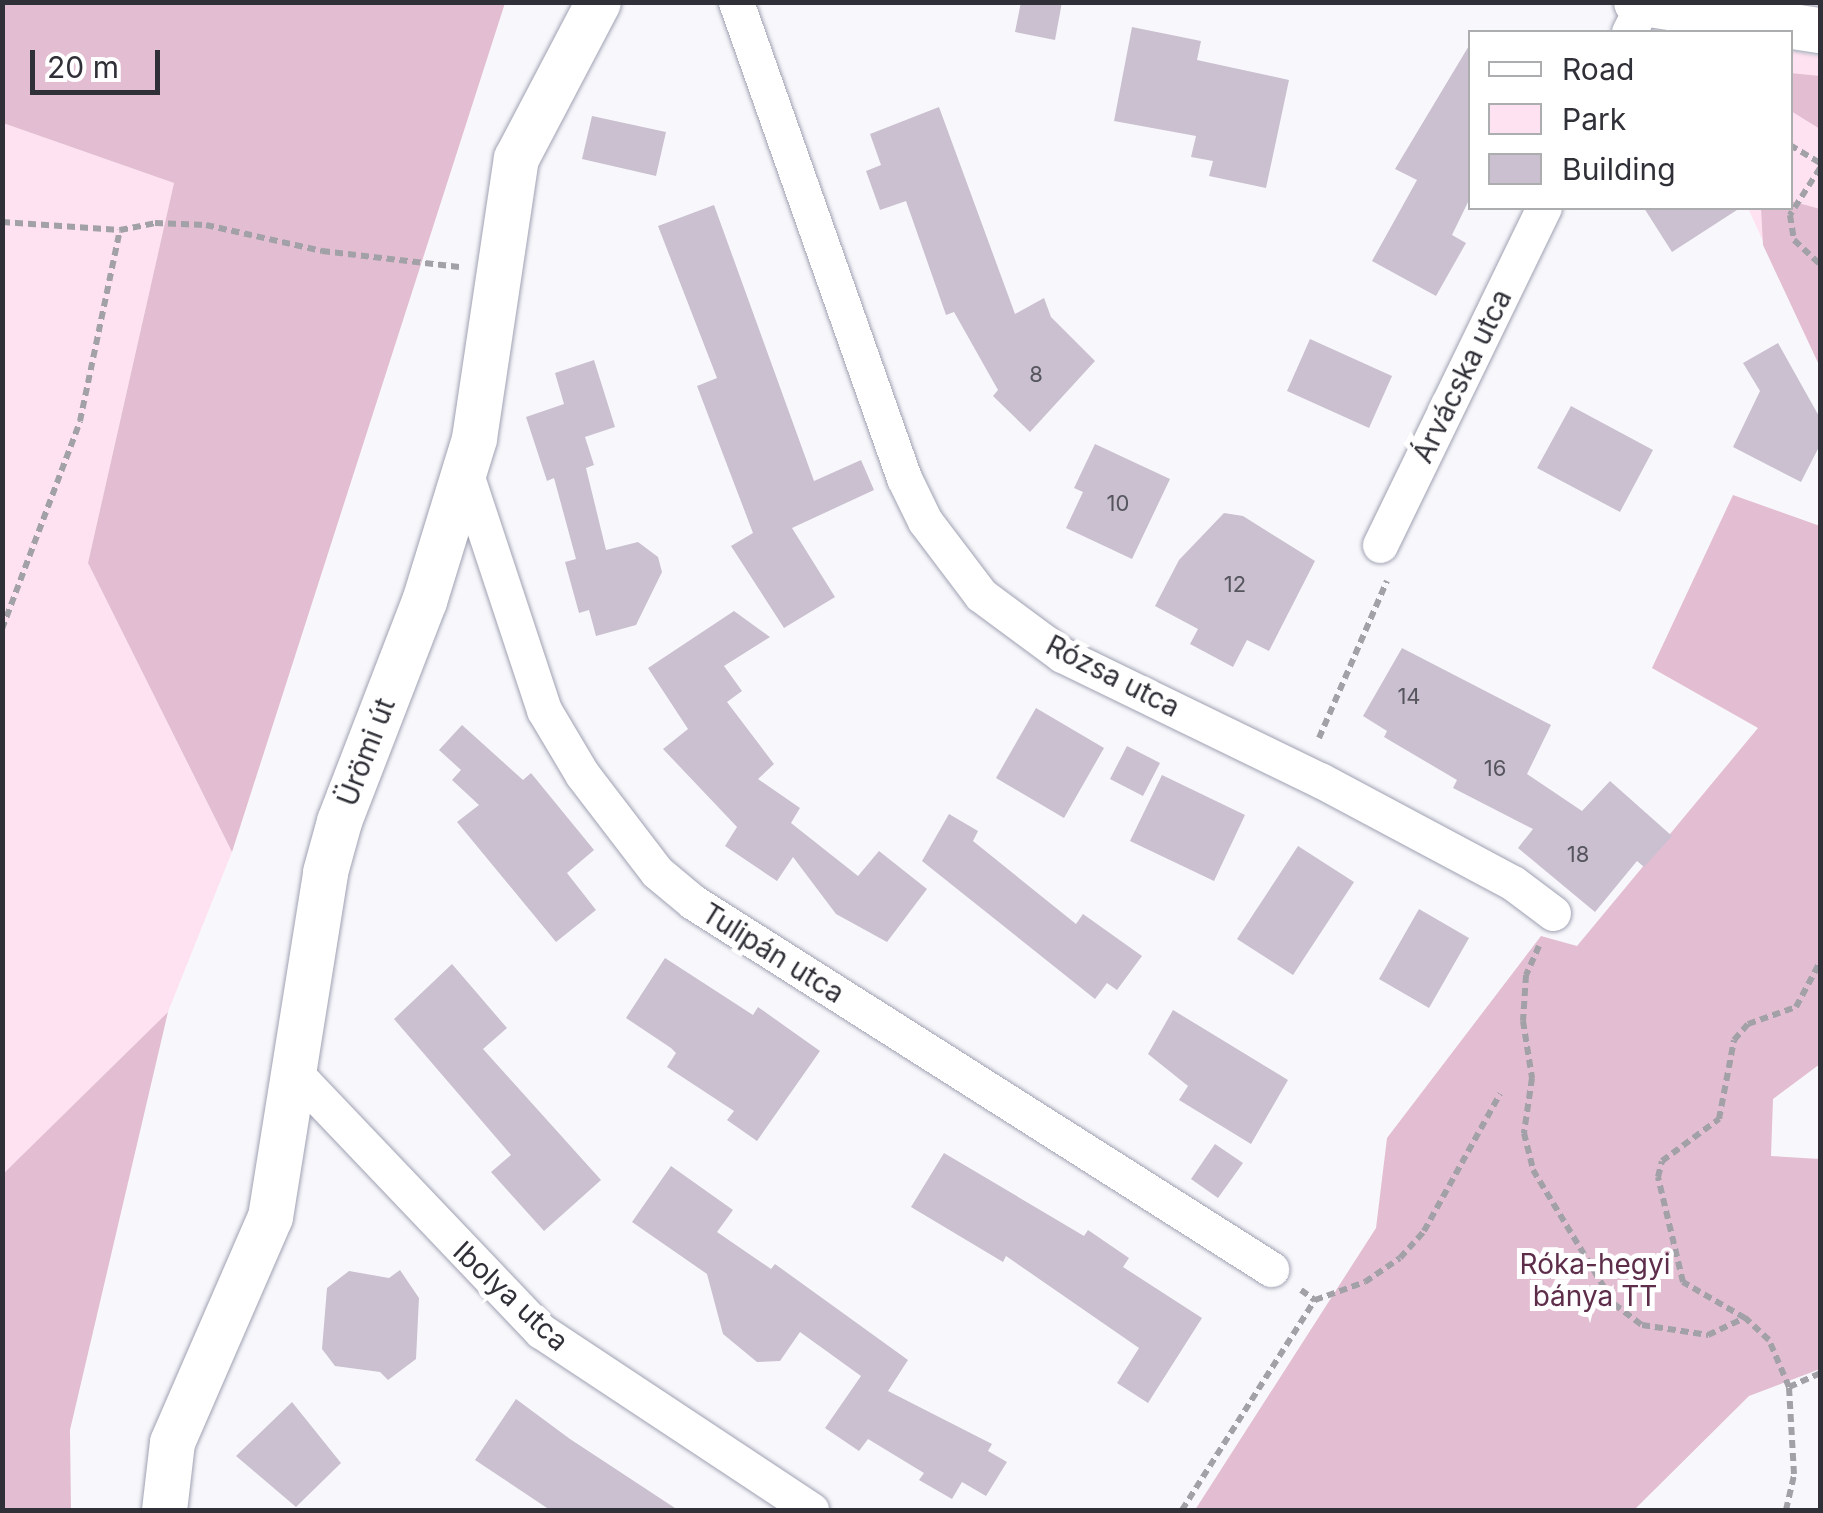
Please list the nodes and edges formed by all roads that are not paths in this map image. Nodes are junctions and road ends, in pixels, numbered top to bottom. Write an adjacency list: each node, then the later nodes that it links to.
1 (598, 2): 8 (street, Ürömi út)
2 (736, 2): 10 (street, Rózsa utca)
3 (1640, 3): 4 (street); 5 (street)
4 (1714, 9): 6 (street)
5 (1630, 30)
6 (1820, 30)
7 (1543, 210): 9 (street, Árvácska utca)
8 (465, 471): 11 (street, Ürömi út); 12 (street, Tulipán utca)
9 (1380, 545)
10 (1554, 913)
11 (296, 1074): 13 (street, Ürömi út); 14 (street, Ibolya utca)
12 (1271, 1269)
13 (164, 1510)
14 (811, 1510)

